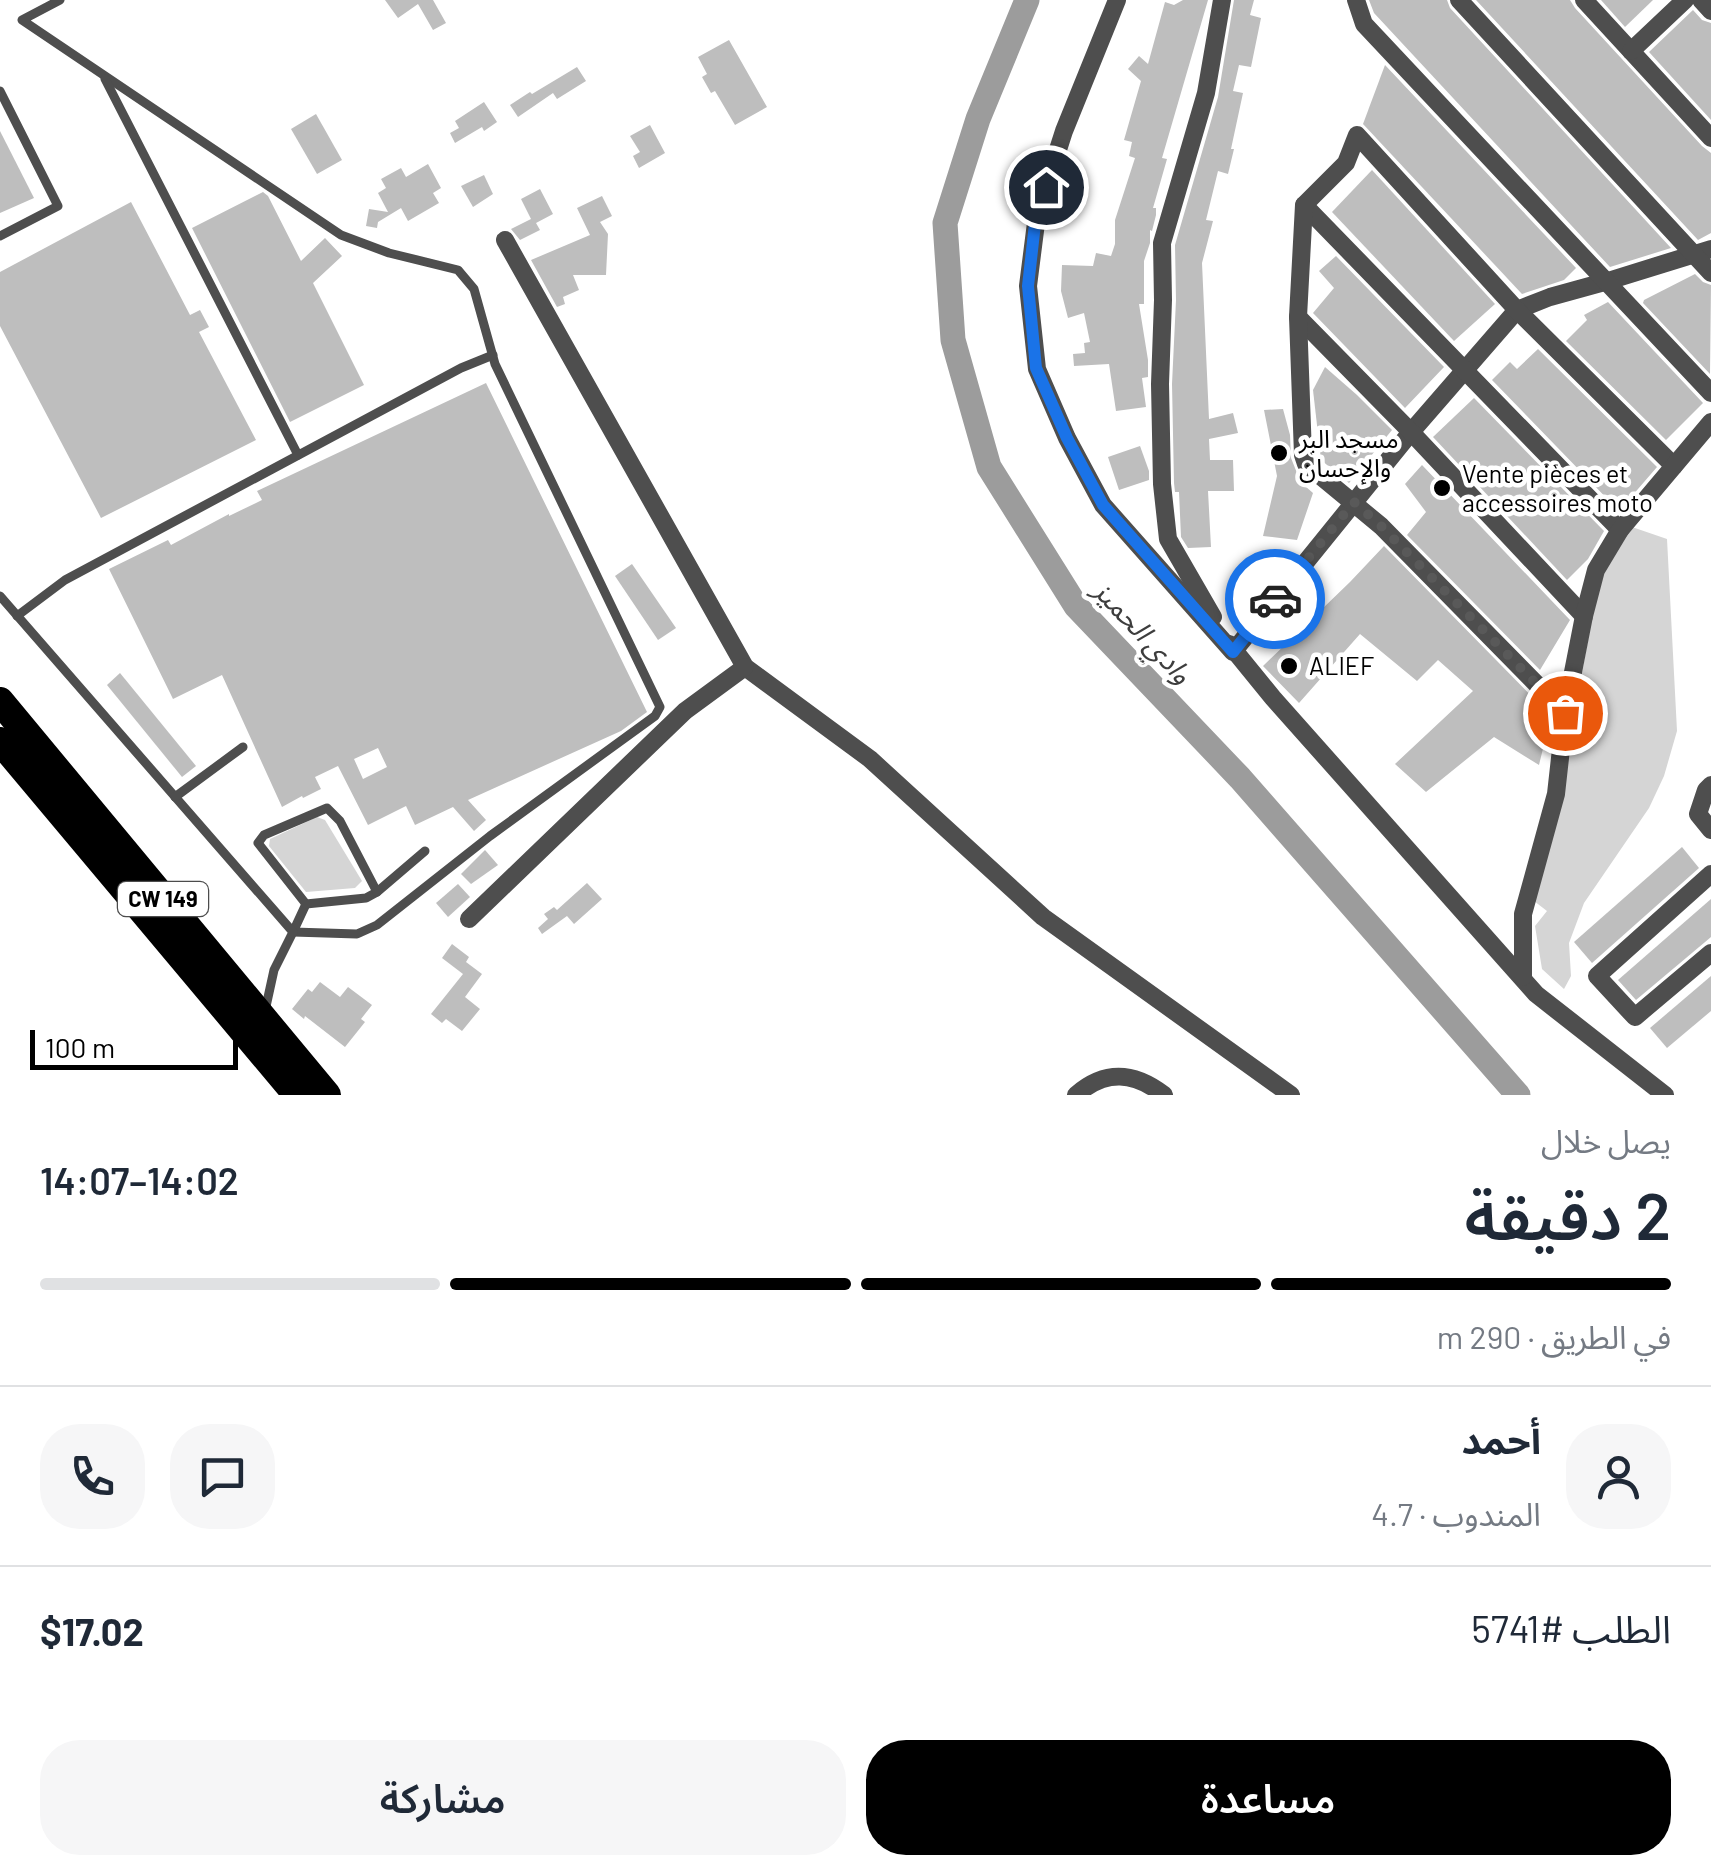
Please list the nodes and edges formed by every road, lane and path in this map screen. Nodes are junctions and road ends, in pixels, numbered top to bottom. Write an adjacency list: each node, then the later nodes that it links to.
1 (60, 0): 11 (lane)
2 (1117, 0): 34 (street)
3 (1222, 0): 34 (street)
4 (1356, 0): 19 (street)
5 (1459, 0): 17 (street)
6 (1584, 0): 10 (street)
7 (1685, 0): 10 (street)
8 (1701, 0): 9 (street)
9 (1711, 10)
10 (1632, 51): 13 (street)
11 (103, 75): 22 (lane); 27 (lane)
12 (0, 91): 15 (lane)
13 (1711, 138)
14 (1304, 205): 20 (street); 21 (street); 23 (street)
15 (0, 236)
16 (505, 240): 35 (street)
17 (1703, 252): 18 (street); 19 (street)
18 (1711, 273)
19 (1608, 282): 20 (street); 24 (street)
20 (1516, 310): 23 (street); 28 (street)
21 (1298, 317): 26 (street); 29 (street)
22 (492, 355): 27 (lane); 48 (lane)
23 (1464, 369): 26 (street); 30 (street)
24 (1711, 393)
25 (1711, 422): 28 (street)
26 (1411, 432): 29 (street); 33 (street)
27 (298, 456): 32 (lane)
28 (1674, 466): 30 (street)
29 (1354, 502): 34 (street); 37 (street)
30 (1620, 530): 33 (street)
31 (0, 596): 32 (lane)
32 (18, 616): 41 (lane)
33 (1584, 616): 37 (street)
34 (1233, 652): 50 (street)
35 (744, 668): 47 (street); 56 (street)
36 (0, 701): 51 (highway, CW 149)
37 (1565, 713): 50 (street)
38 (0, 741): 52 (highway, CW 149)
39 (243, 747): 41 (lane)
40 (1711, 785): 42 (street)
41 (175, 797): 48 (lane)
42 (1711, 830)
43 (425, 851): 45 (lane)
44 (1711, 874): 49 (street)
45 (377, 892): 46 (lane); 46 (lane)
46 (306, 904): 48 (lane)
47 (469, 919)
48 (293, 932): 51 (lane)
49 (1711, 953)
50 (1524, 977): 57 (street)
51 (263, 1019): 53 (highway, CW 149)
52 (297, 1095)
53 (328, 1095)
54 (1076, 1095): 55 (street)
55 (1164, 1095)
56 (1291, 1095)
57 (1665, 1095)

